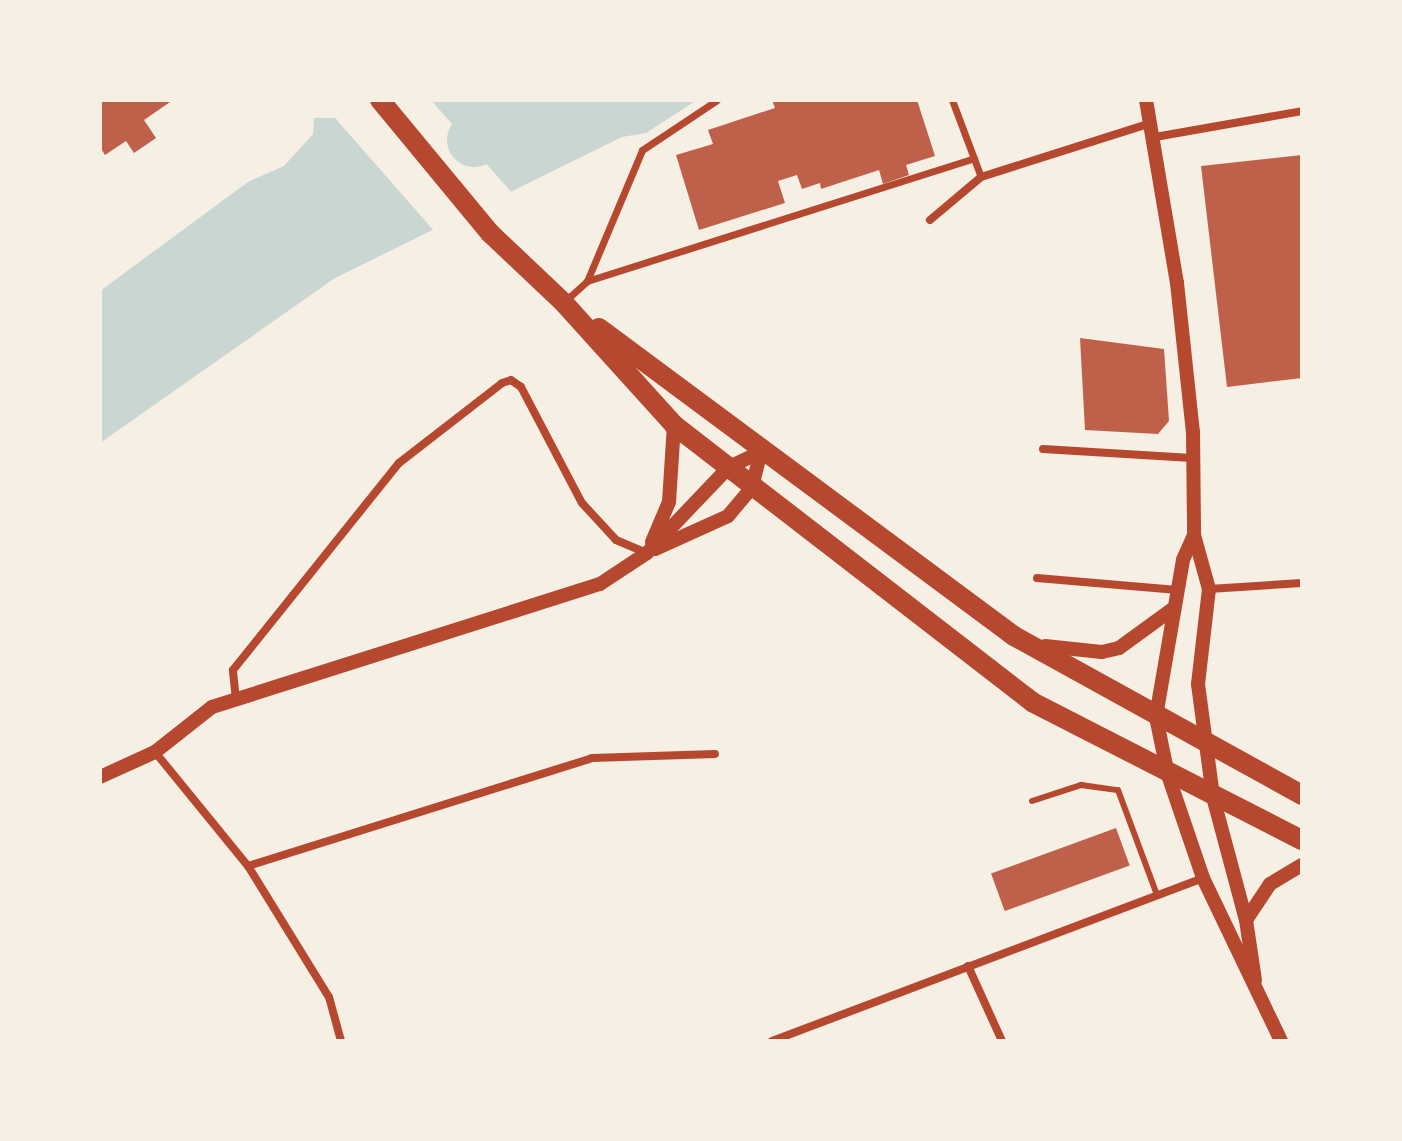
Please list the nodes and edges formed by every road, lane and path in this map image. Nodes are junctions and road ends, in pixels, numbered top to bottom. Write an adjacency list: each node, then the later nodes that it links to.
1 (380, 100): 11 (main road)
2 (717, 100): 10 (street)
3 (952, 100): 7 (street)
4 (1146, 100): 6 (street)
5 (1302, 111): 6 (street)
6 (1153, 130): 8 (street); 15 (street)
7 (974, 158): 8 (street); 10 (street)
8 (981, 177): 9 (street)
9 (930, 220)
10 (587, 281): 11 (street)
11 (563, 302): 12 (main road); 14 (main road)
12 (674, 425): 16 (main road); 19 (street)
13 (1043, 449): 15 (street)
14 (761, 452): 16 (street); 17 (street); 25 (main road)
15 (1192, 458): 18 (street)
16 (729, 467): 17 (main road); 19 (street)
17 (752, 487): 19 (street); 31 (main road)
18 (1194, 535): 22 (street); 23 (street)
19 (647, 553): 26 (street); 26 (street)
20 (1037, 578): 23 (street)
21 (1302, 583): 22 (street)
22 (1209, 589): 28 (street)
23 (1177, 590): 24 (street)
24 (1174, 608): 25 (street); 27 (street)
25 (1014, 636): 27 (main road)
26 (236, 700): 29 (street)
27 (1156, 717): 28 (main road); 31 (street)
28 (1208, 738): 33 (main road); 34 (street)
29 (155, 752): 32 (street); 38 (street)
30 (715, 754): 38 (street)
31 (1168, 775): 34 (main road); 39 (street)
32 (100, 777)
33 (1302, 795)
34 (1213, 797): 36 (main road); 41 (street)
35 (1032, 801): 40 (lane)
36 (1302, 840)
37 (1302, 865): 41 (street)
38 (248, 866): 44 (street)
39 (1203, 878): 40 (street); 43 (street)
40 (1157, 895): 42 (street)
41 (1246, 920): 43 (street)
42 (968, 966): 45 (street); 46 (street)
43 (1255, 980): 47 (street)
44 (341, 1041)
45 (772, 1041)
46 (1002, 1041)
47 (1281, 1041)

